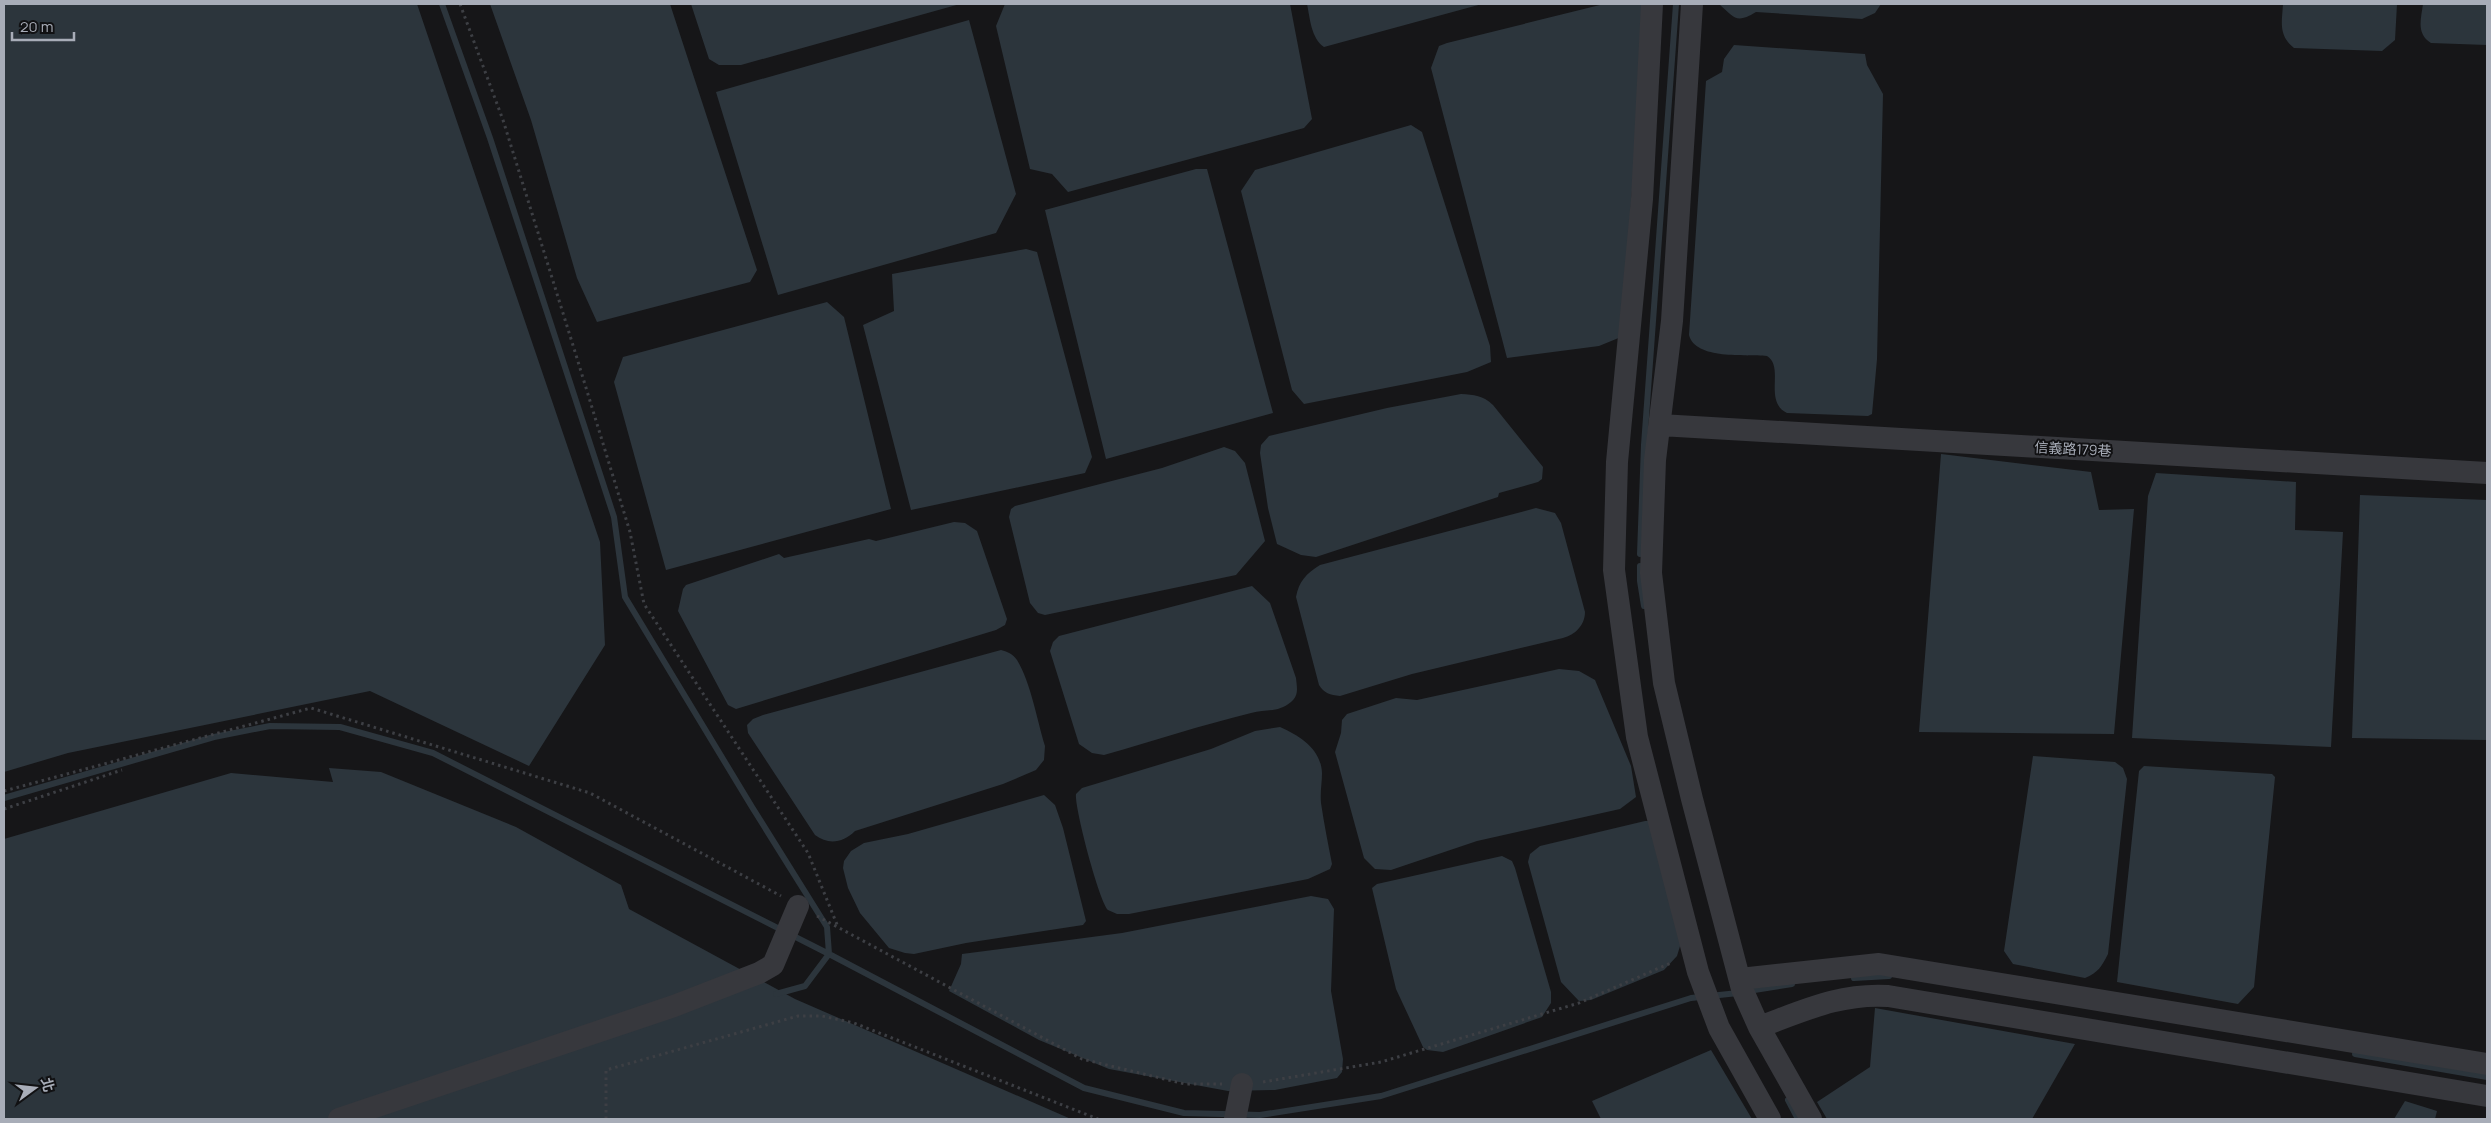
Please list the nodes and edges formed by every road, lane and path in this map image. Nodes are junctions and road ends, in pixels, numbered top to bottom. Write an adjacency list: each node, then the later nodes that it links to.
1 (460, 4): 10 (path)
2 (1652, 4): 11 (street)
3 (1692, 4): 4 (street)
4 (1660, 425): 5 (street, 信義路179巷); 12 (street)
5 (2487, 473)
6 (122, 770): 8 (path)
7 (4, 791): 9 (path)
8 (4, 809)
9 (798, 906): 10 (path); 18 (street)
10 (838, 928): 15 (path)
11 (1696, 962): 15 (path); 21 (street)
12 (1741, 984): 13 (street); 14 (street)
13 (1756, 1020): 16 (street); 22 (street)
14 (2487, 1064)
15 (1242, 1089): 17 (street)
16 (2487, 1096)
17 (1236, 1118)
18 (338, 1119)
19 (606, 1119): 20 (path)
20 (1098, 1119)
21 (1770, 1119)
22 (1810, 1119)

